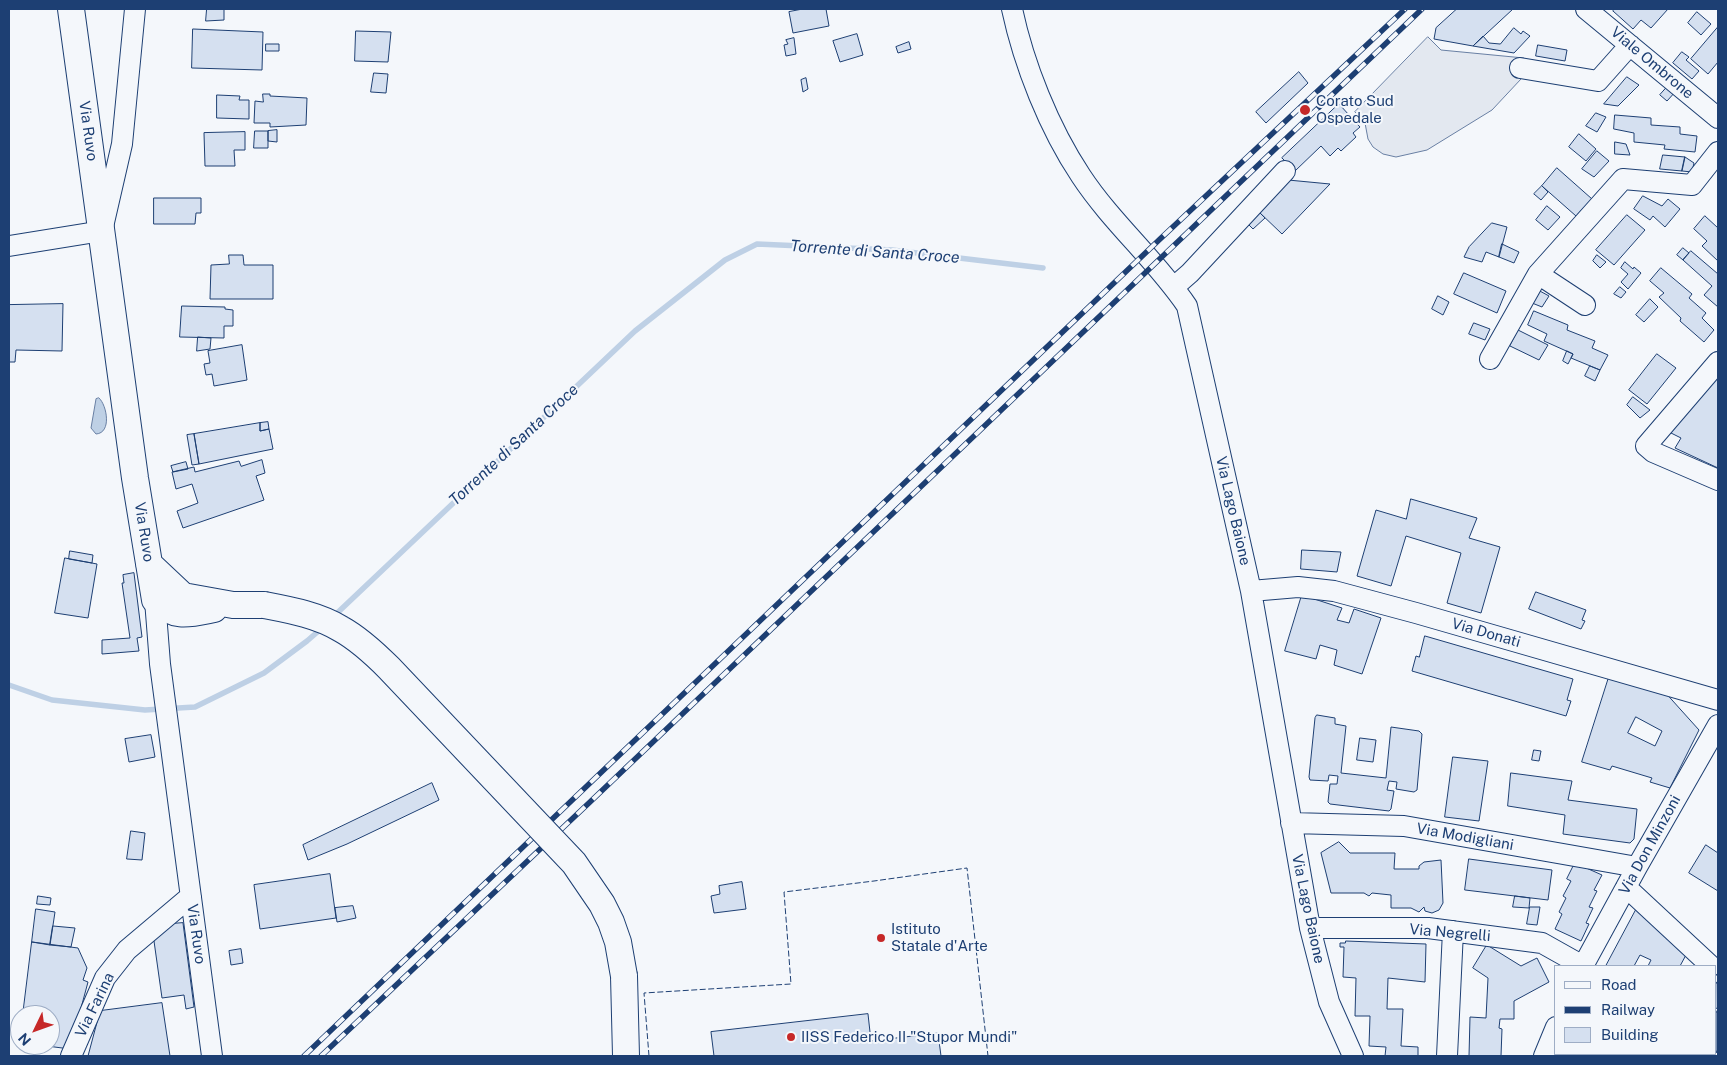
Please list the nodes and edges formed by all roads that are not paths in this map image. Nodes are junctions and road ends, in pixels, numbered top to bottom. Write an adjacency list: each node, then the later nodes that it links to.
1 (71, 9): 10 (main road, Via Ruvo)
2 (135, 9): 10 (street)
3 (1012, 9): 13 (street, Via Lago Baione)
4 (1586, 9): 5 (street, Viale Ombrone)
5 (1630, 45): 6 (street); 7 (street, Viale Ombrone)
6 (1520, 68)
7 (1718, 118)
8 (1718, 152): 12 (street)
9 (1285, 171): 13 (street)
10 (102, 231): 11 (street); 18 (main road, Via Ruvo)
11 (9, 246)
12 (1538, 274): 14 (street); 15 (street)
13 (1174, 287): 19 (street, Via Lago Baione)
14 (1584, 305)
15 (1490, 359)
16 (1718, 362): 17 (street)
17 (1718, 480)
18 (149, 564): 20 (main road, Via Ruvo); 21 (main road)
19 (1251, 591): 23 (street, Via Donati); 25 (street, Via Lago Baione)
20 (155, 600): 21 (main road); 22 (street, Via Ruvo)
21 (186, 605): 22 (street); 36 (main road, bridge)
22 (160, 660): 28 (street, Via Ruvo)
23 (1718, 700)
24 (1716, 736): 26 (street, Via Don Minzoni)
25 (1291, 823): 26 (street, Via Modigliani); 29 (street, Via Lago Baione)
26 (1637, 866): 27 (street, Via Don Minzoni)
27 (1626, 887): 31 (street); 33 (street, Via Don Minzoni)
28 (191, 896): 34 (street, Via Farina); 35 (street, Via Ruvo)
29 (1310, 928): 30 (street, Via Negrelli); 37 (street, Via Lago Baione)
30 (1454, 931): 32 (street, Via Negrelli); 38 (street)
31 (1701, 963)
32 (1581, 965)
33 (1584, 965)
34 (71, 1056)
35 (212, 1056)
36 (626, 1056)
37 (1353, 1056)
38 (1447, 1056)

